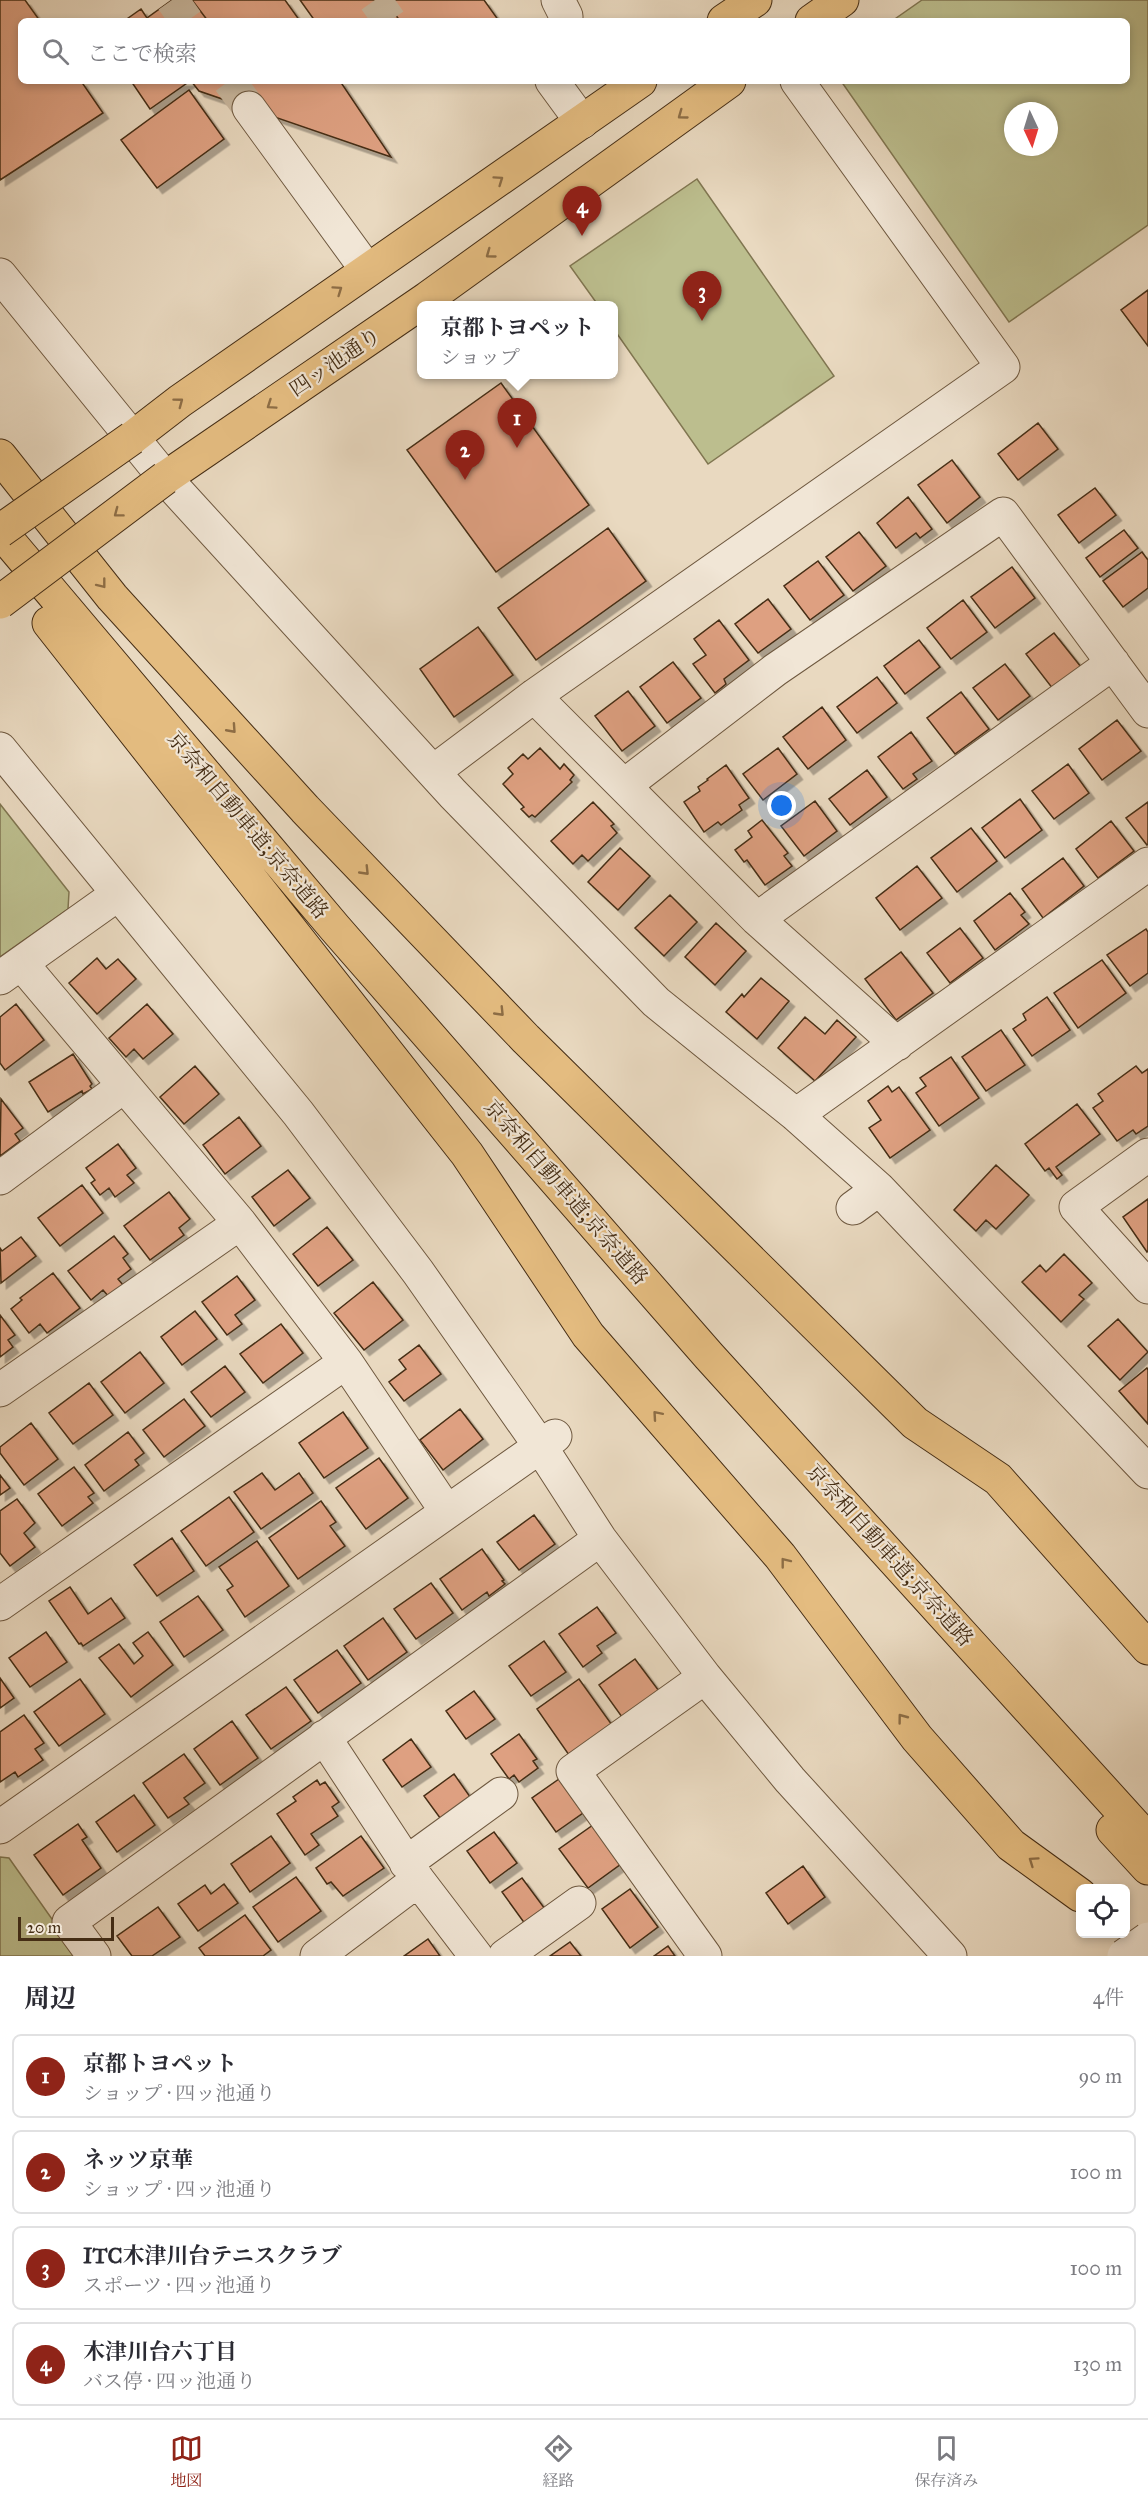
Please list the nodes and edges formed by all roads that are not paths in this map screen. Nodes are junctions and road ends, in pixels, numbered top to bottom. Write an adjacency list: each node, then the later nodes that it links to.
1 (842, 0): 2 (main road)
2 (816, 18)
3 (554, 84): 8 (street)
4 (636, 84): 8 (main road)
5 (725, 84): 11 (main road, 四ッ池通り, one-way to 11)
6 (799, 84): 20 (street)
7 (249, 108): 9 (street)
8 (582, 122): 9 (main road, one-way to 8)
9 (367, 270): 13 (main road, one-way to 9)
10 (0, 275): 13 (street)
11 (424, 301)
12 (417, 306): 15 (main road, 四ッ池通り, one-way to 15)
13 (132, 438): 15 (street); 16 (main road, bridge)
14 (0, 456): 43 (main road, one-way to 43)
15 (165, 478): 18 (main road, 四ッ池通り, one-way to 18, bridge); 23 (street)
16 (0, 531): 48 (main road, 京奈和自動車道;京奈道路)
17 (0, 562): 49 (main road, 京奈和自動車道;京奈道路); 51 (main road, one-way to 17)
18 (0, 602)
19 (1113, 663): 21 (street); 24 (street); 27 (street)
20 (534, 696): 23 (street); 24 (street)
21 (1148, 711)
22 (0, 749): 26 (street)
23 (432, 772): 31 (street)
24 (625, 785): 27 (street)
25 (1148, 864): 29 (street)
26 (118, 894): 28 (street); 38 (street)
27 (757, 919): 29 (street)
28 (11, 970): 30 (street)
29 (897, 1044): 31 (street)
30 (124, 1086): 33 (street); 34 (street)
31 (796, 1114): 39 (street)
32 (1148, 1155): 35 (street)
33 (0, 1178)
34 (240, 1223): 36 (street); 37 (street)
35 (1148, 1287)
36 (346, 1362): 40 (street); 42 (street)
37 (0, 1390)
38 (547, 1441): 40 (street); 41 (street)
39 (1148, 1472)
40 (447, 1512): 47 (street)
41 (600, 1539): 44 (street); 45 (street)
42 (0, 1604)
43 (1148, 1648)
44 (705, 1677): 59 (street); 60 (street)
45 (324, 1737): 50 (street); 55 (street)
46 (501, 1794): 50 (street)
47 (0, 1827)
48 (1148, 1840)
49 (1148, 1868)
50 (412, 1871): 56 (street); 57 (street)
51 (1076, 1892)
52 (579, 1903): 58 (street)
53 (1129, 1938): 62 (main road)
54 (1148, 1939): 61 (street, bridge)
55 (94, 1956)
56 (316, 1956)
57 (476, 1956)
58 (505, 1956)
59 (705, 1956)
60 (950, 1956)
61 (1124, 1956)
62 (1145, 1956)

